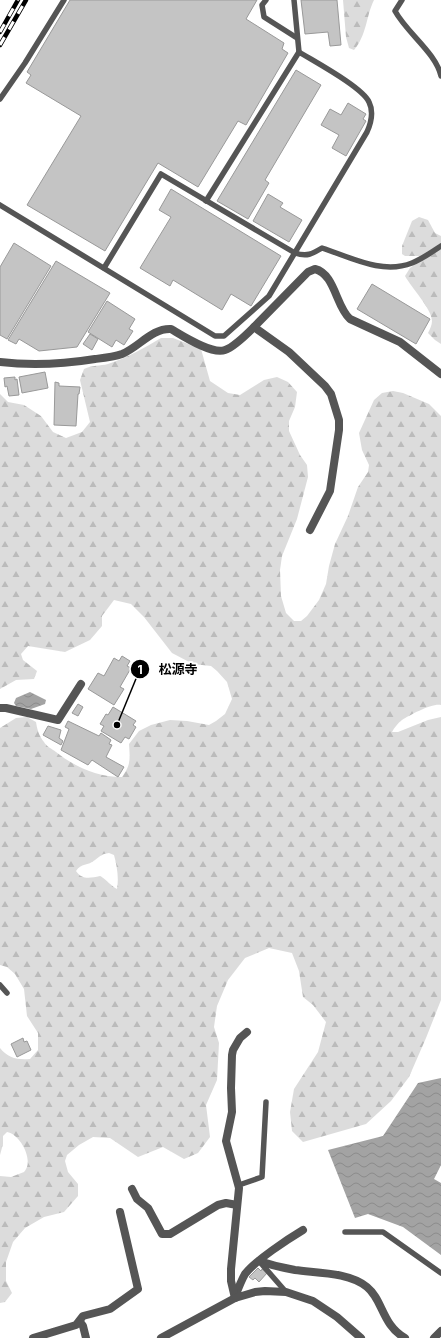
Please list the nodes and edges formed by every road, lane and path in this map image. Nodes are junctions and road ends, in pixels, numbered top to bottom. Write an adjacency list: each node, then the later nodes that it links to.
1 (64, 0): 8 (lane)
2 (266, 0): 5 (lane)
3 (294, 0): 5 (lane)
4 (402, 0): 7 (lane)
5 (297, 38): 6 (lane)
6 (299, 52): 9 (lane); 12 (lane)
7 (441, 76)
8 (0, 99)
9 (206, 201): 12 (lane); 13 (lane)
10 (0, 205): 13 (lane)
11 (441, 246): 12 (lane)
12 (295, 253): 13 (lane)
13 (104, 268)
14 (254, 327): 15 (street); 16 (street); 17 (street)
15 (0, 362)
16 (441, 374)
17 (310, 530)
18 (80, 684): 19 (street)
19 (0, 708)
20 (0, 985): 21 (lane)
21 (7, 993)
22 (247, 1032): 24 (street)
23 (266, 1102): 24 (lane)
24 (239, 1185): 26 (street)
25 (132, 1188): 26 (street)
26 (237, 1205): 33 (street)
27 (120, 1212): 34 (street)
28 (303, 1230): 30 (street)
29 (345, 1232): 31 (lane)
30 (259, 1261): 32 (lane); 33 (street); 40 (street)
31 (441, 1273)
32 (286, 1292): 33 (street); 39 (street)
33 (235, 1298): 38 (street)
34 (80, 1322): 36 (street); 37 (street)
35 (441, 1331): 41 (street)
36 (33, 1338)
37 (86, 1338)
38 (161, 1338)
39 (361, 1338)
40 (404, 1338)
41 (434, 1338)

